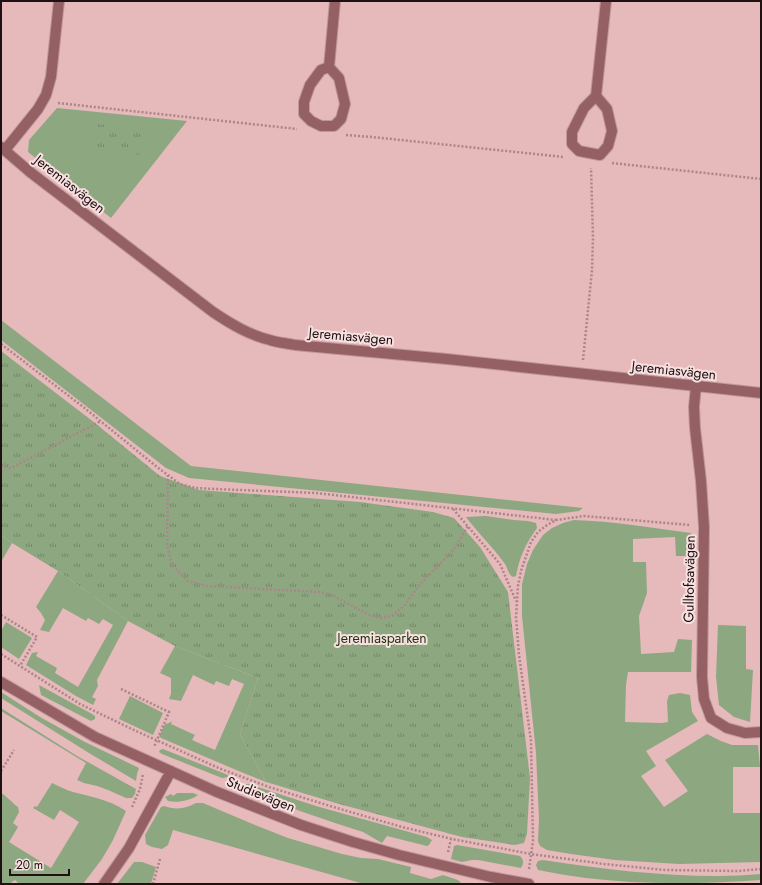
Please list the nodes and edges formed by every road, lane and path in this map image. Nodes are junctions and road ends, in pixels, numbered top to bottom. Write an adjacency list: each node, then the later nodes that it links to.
1 (59, 1): 6 (street)
2 (336, 1): 4 (street)
3 (606, 1): 5 (street)
4 (329, 67): 4 (street)
5 (596, 96): 8 (street); 8 (street)
6 (3, 149): 12 (street, Jeremiasvägen)
7 (552, 156): 9 (path)
8 (590, 157): 10 (path); 12 (path)
9 (567, 158)
10 (761, 179)
11 (1, 344): 15 (path)
12 (582, 374): 13 (street, Jeremiasvägen)
13 (696, 386): 14 (street, Jeremiasvägen); 21 (street, Gulltofsavägen)
14 (761, 394)
15 (101, 421): 16 (path); 17 (path)
16 (1, 466)
17 (168, 474): 18 (path); 20 (path)
18 (452, 508): 19 (path); 20 (path)
19 (556, 520): 21 (path); 22 (path)
20 (468, 526): 22 (path)
21 (704, 527): 28 (street, Gulltofsavägen)
22 (517, 603): 34 (path)
23 (1, 615): 25 (path)
24 (1, 654): 25 (path)
25 (20, 666): 29 (path)
26 (1, 682): 31 (street, Studievägen)
27 (121, 689): 29 (path)
28 (761, 732)
29 (157, 741): 31 (path); 34 (path)
30 (14, 750): 32 (path)
31 (148, 761): 33 (street, Studievägen)
32 (1, 771)
33 (171, 771): 37 (street); 39 (street, Studievägen)
34 (531, 854): 36 (path)
35 (160, 859): 38 (path)
36 (761, 869)
37 (104, 884)
38 (153, 884)
39 (529, 884)

